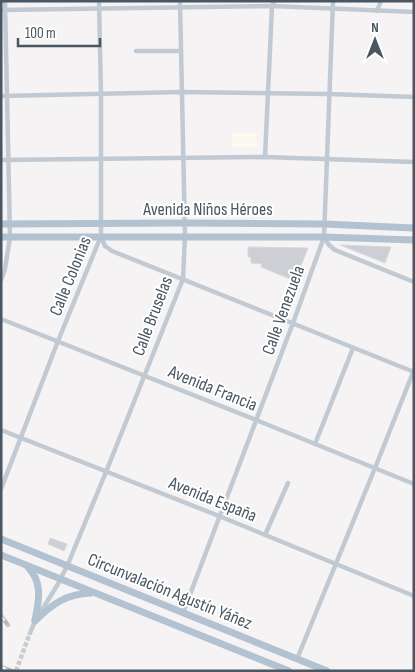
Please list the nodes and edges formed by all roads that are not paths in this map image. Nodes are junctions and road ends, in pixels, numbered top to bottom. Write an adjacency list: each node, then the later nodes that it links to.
1 (5, 1): 9 (street)
2 (98, 1): 7 (street, Calle Colonias)
3 (333, 1): 8 (street, Calle Venezuela)
4 (381, 1): 10 (street)
5 (273, 3): 6 (street); 8 (street); 15 (street)
6 (180, 4): 7 (street); 13 (street, Calle Bruselas)
7 (99, 8): 9 (street); 16 (street, Calle Colonias)
8 (332, 8): 10 (street); 17 (street, Calle Venezuela)
9 (3, 10): 19 (street)
10 (377, 11): 11 (street)
11 (414, 12)
12 (136, 51): 13 (street)
13 (181, 51): 14 (street, Calle Bruselas)
14 (182, 92): 15 (street); 16 (street); 22 (street, Calle Bruselas)
15 (268, 93): 17 (street); 21 (street)
16 (101, 94): 19 (street); 23 (street, Calle Colonias)
17 (329, 94): 20 (street); 24 (street, Calle Venezuela)
18 (1, 96): 19 (street)
19 (7, 96): 26 (street)
20 (414, 97)
21 (265, 157): 22 (street); 24 (street)
22 (184, 158): 23 (street); 28 (street, Calle Bruselas)
23 (102, 159): 26 (street); 31 (street, Calle Colonias)
24 (327, 159): 27 (street); 32 (street, Calle Venezuela)
25 (1, 160): 26 (street)
26 (8, 160): 30 (street)
27 (414, 162)
28 (184, 223): 31 (main road, Avenida Niños Héroes); 32 (main road, Avenida Niños Héroes); 35 (street, Calle Bruselas)
29 (1, 224): 30 (main road, Avenida Niños Héroes)
30 (10, 224): 31 (main road, Avenida Niños Héroes); 37 (street)
31 (102, 224): 34 (street, Calle Colonias)
32 (324, 224): 33 (main road, Avenida Niños Héroes); 38 (street, Calle Venezuela)
33 (414, 228)
34 (101, 236): 35 (main road, Avenida Niños Héroes); 37 (main road, Avenida Niños Héroes); 40 (street); 45 (street, Calle Colonias)
35 (185, 236): 38 (main road, Avenida Niños Héroes); 40 (street, Calle Bruselas)
36 (1, 237): 37 (main road, Avenida Niños Héroes)
37 (10, 237): 41 (street)
38 (324, 237): 39 (main road, Avenida Niños Héroes); 42 (street); 44 (street, Calle Venezuela)
39 (414, 240)
40 (183, 279): 44 (street); 48 (street, Calle Bruselas)
41 (1, 280)
42 (414, 282)
43 (1, 319): 45 (street, Avenida Francia)
44 (293, 324): 46 (street); 49 (street, Calle Venezuela)
45 (58, 342): 48 (street, Avenida Francia); 51 (street, Calle Colonias)
46 (353, 348): 47 (street); 52 (street)
47 (414, 371): 53 (street)
48 (144, 375): 49 (street, Avenida Francia); 54 (street, Calle Bruselas)
49 (256, 420): 52 (street, Avenida Francia); 58 (street, Calle Venezuela)
50 (1, 430): 51 (street, Avenida España)
51 (21, 438): 54 (street, Avenida España); 57 (street, Calle Colonias)
52 (315, 444): 53 (street, Avenida Francia)
53 (375, 468): 56 (street, Avenida Francia); 62 (street)
54 (106, 472): 58 (street, Avenida España); 64 (street, Calle Bruselas)
55 (288, 483): 59 (street)
56 (414, 484)
57 (1, 489)
58 (220, 516): 59 (street, Avenida España); 68 (street, Calle Venezuela)
59 (265, 535): 62 (street, Avenida España)
60 (1, 538): 64 (main road, Circunvalación Agustín Yáñez)
61 (1, 555): 63 (main road, Circunvalación Agustín Yáñez)
62 (335, 564): 67 (street, Avenida España); 71 (street)
63 (26, 565): 65 (main road, Circunvalación Agustín Yáñez); 69 (main road)
64 (67, 566): 65 (street, Calle Bruselas); 68 (main road, Circunvalación Agustín Yáñez)
65 (61, 579): 66 (main road, Circunvalación Agustín Yáñez); 69 (street, Calle Bruselas)
66 (95, 593): 69 (main road); 72 (main road, Circunvalación Agustín Yáñez)
67 (414, 596)
68 (183, 613): 71 (main road, Circunvalación Agustín Yáñez)
69 (35, 621): 70 (street, Calle Bruselas)
70 (30, 633)
71 (297, 659): 73 (main road, Circunvalación Agustín Yáñez)
72 (289, 671)
73 (327, 671)

